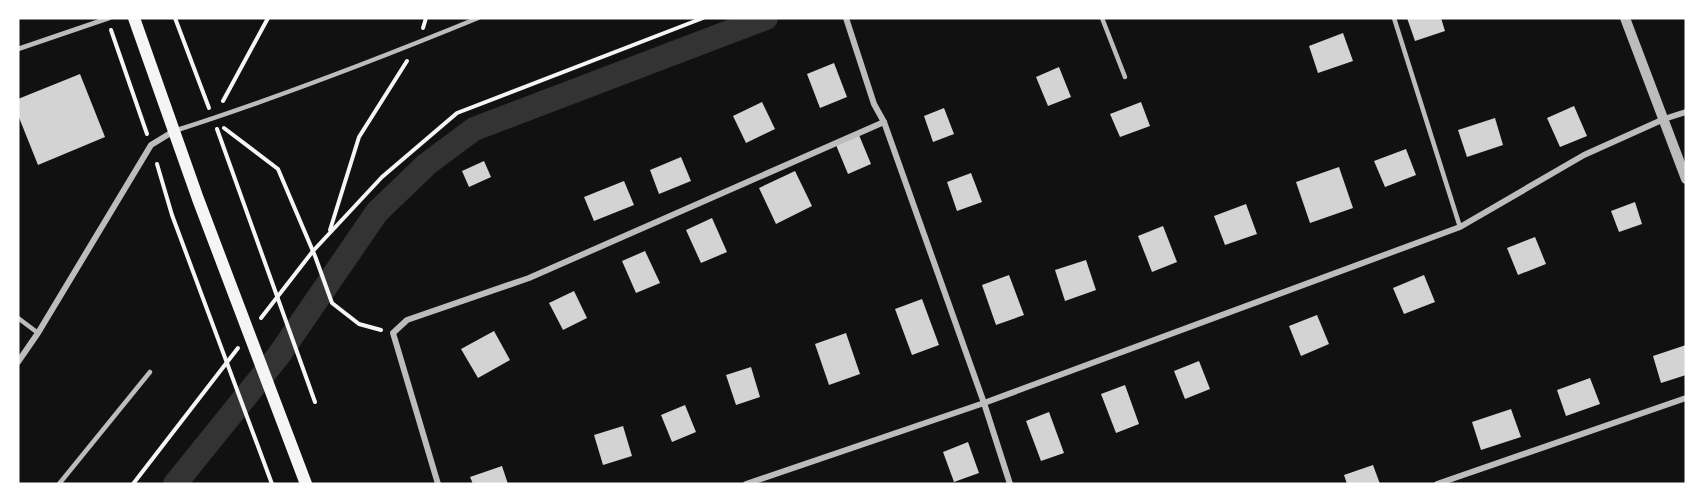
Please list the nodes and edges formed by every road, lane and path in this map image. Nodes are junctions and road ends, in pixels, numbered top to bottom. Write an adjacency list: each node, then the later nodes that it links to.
1 (108, 18): 12 (lane); 19 (path)
2 (134, 18): 18 (main road)
3 (268, 18): 15 (path)
4 (426, 18): 11 (path)
5 (478, 18): 11 (lane)
6 (703, 18): 23 (path)
7 (846, 18): 17 (street)
8 (1102, 18): 13 (lane)
9 (1394, 18): 22 (lane)
10 (1626, 18): 16 (street)
11 (418, 43): 15 (lane); 23 (path)
12 (18, 49)
13 (1125, 77)
14 (1686, 112): 16 (street)
15 (213, 119): 18 (lane); 24 (path)
16 (1664, 119): 20 (street); 22 (street)
17 (884, 122): 28 (street); 34 (street)
18 (174, 131): 19 (street); 38 (main road)
19 (151, 145): 27 (street); 37 (path)
20 (1686, 179)
21 (247, 210): 33 (path)
22 (1460, 227): 34 (street)
23 (328, 234): 24 (path)
24 (313, 251): 26 (path); 28 (path)
25 (18, 318): 27 (lane)
26 (255, 325)
27 (38, 333): 30 (street)
28 (393, 333): 39 (street)
29 (241, 344): 36 (path)
30 (18, 362)
31 (150, 372): 35 (lane)
32 (1686, 398): 42 (street)
33 (315, 402)
34 (984, 403): 40 (street); 41 (street)
35 (59, 484)
36 (133, 484)
37 (272, 484)
38 (306, 484)
39 (438, 484)
40 (746, 484)
41 (1010, 484)
42 (1437, 484)

